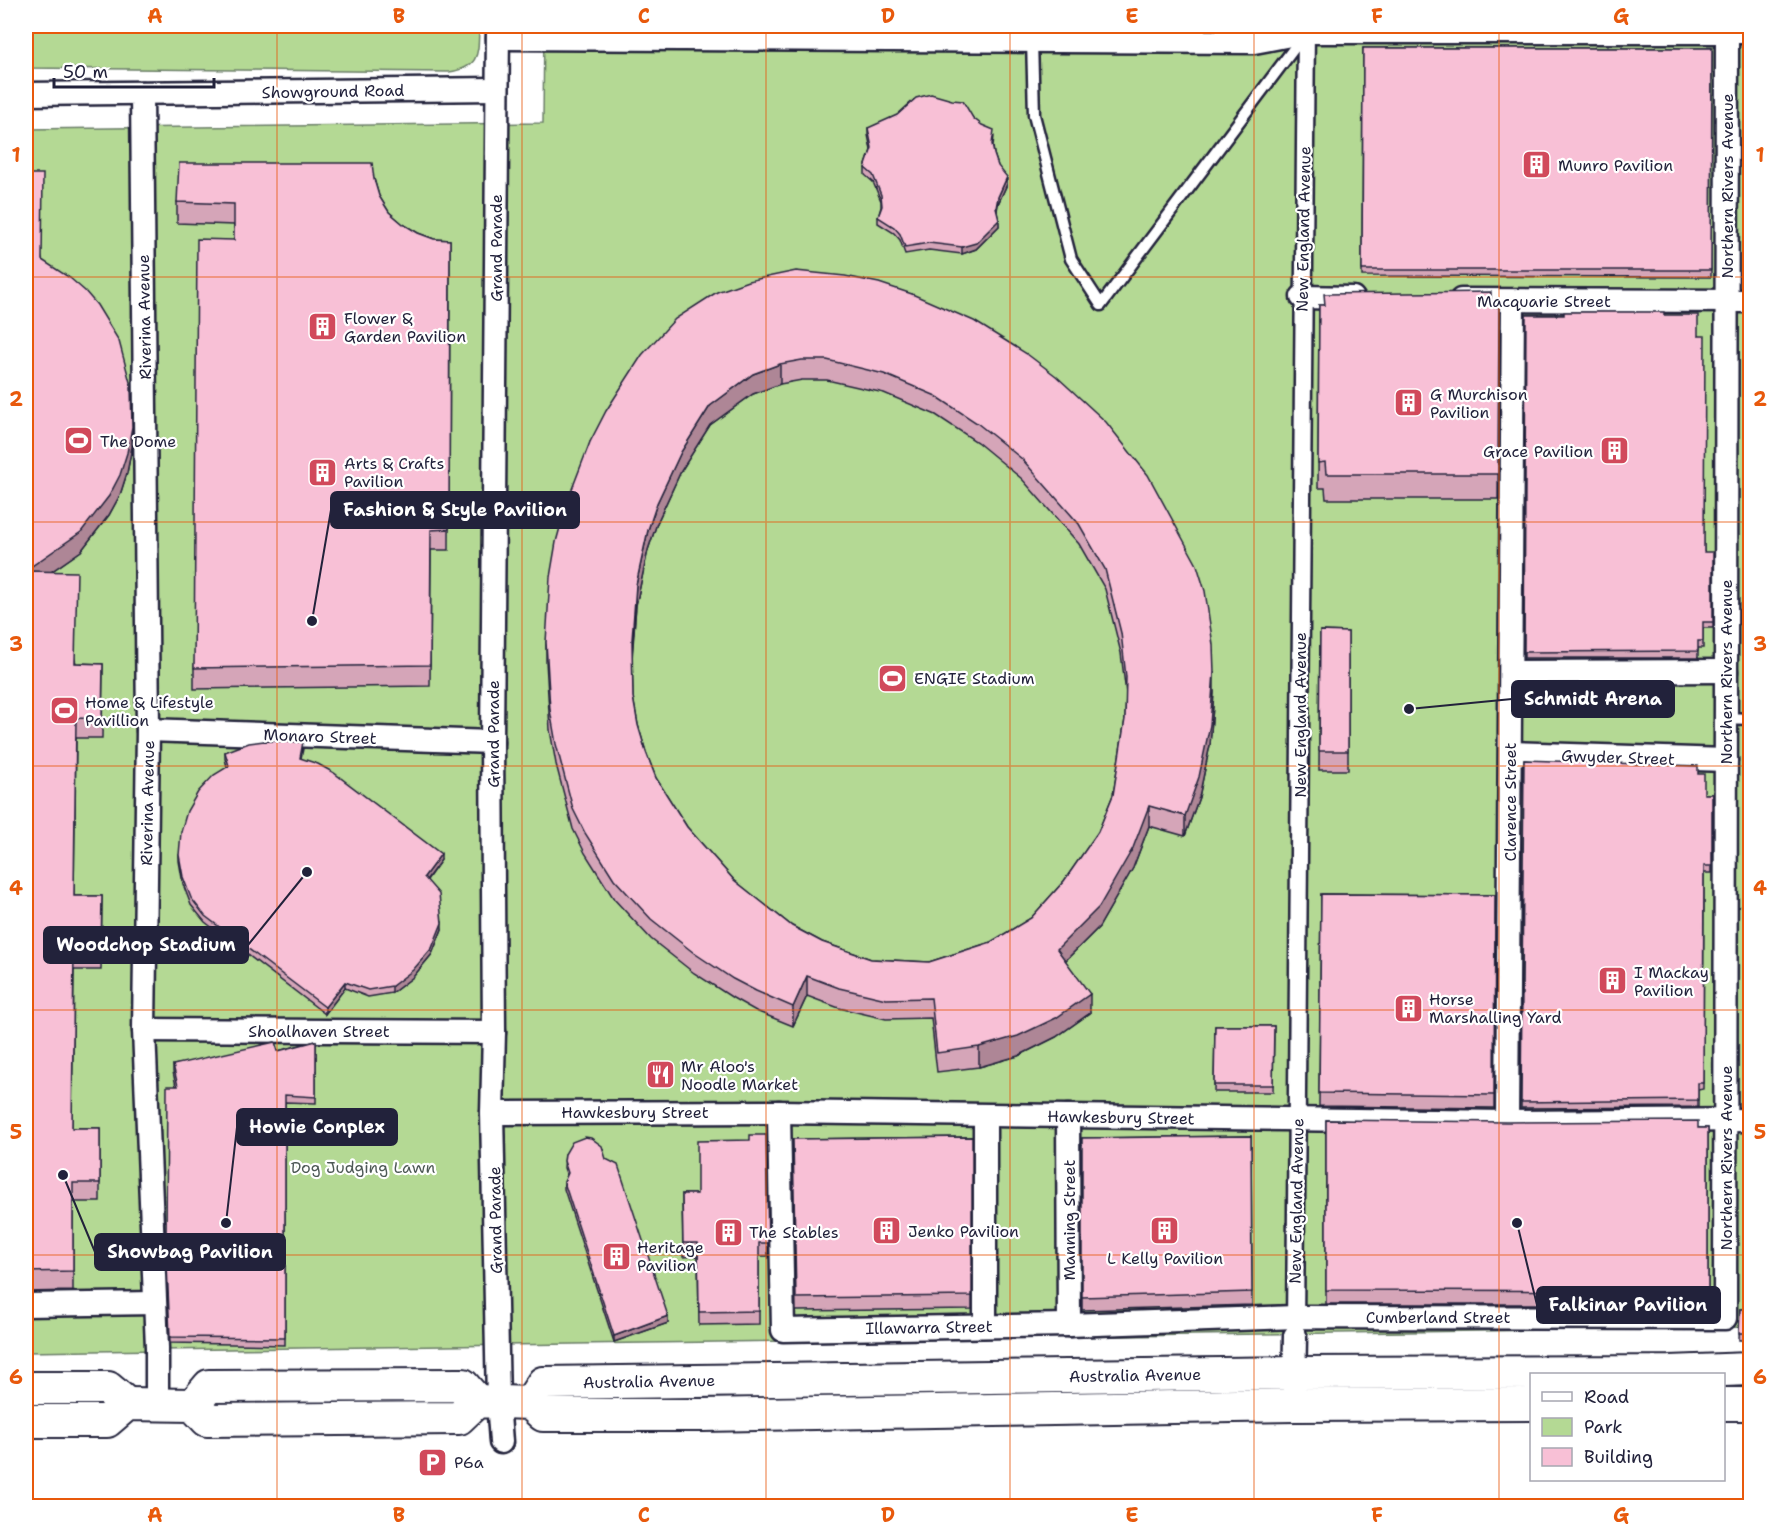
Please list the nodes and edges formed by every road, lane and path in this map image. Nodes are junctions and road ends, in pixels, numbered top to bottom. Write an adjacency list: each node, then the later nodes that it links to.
1 (1306, 29): 2 (street); 6 (street); 6 (lane); 10 (street, New England Avenue)
2 (1727, 29): 4 (street); 13 (street, Northern Rivers Avenue)
3 (498, 32): 5 (street); 7 (street, Grand Parade)
4 (1750, 32)
5 (995, 33): 6 (street)
6 (1032, 40)
7 (497, 89): 8 (street, Showground Road); 21 (street, Grand Parade)
8 (142, 93): 9 (street, Showground Road); 20 (street, Riverina Avenue)
9 (26, 94)
10 (1302, 297): 11 (street); 30 (street, New England Avenue)
11 (1372, 298)
12 (1442, 300): 15 (street, Macquarie Street)
13 (1727, 301): 14 (street, Macquarie Street); 15 (street, Macquarie Street); 16 (street, Northern Rivers Avenue)
14 (1750, 301)
15 (1513, 302): 17 (street, Clarence Street)
16 (1726, 671): 17 (street); 18 (street, Northern Rivers Avenue)
17 (1511, 672): 22 (street, Clarence Street)
18 (1726, 718): 19 (lane); 23 (street, Northern Rivers Avenue)
19 (1750, 719)
20 (148, 730): 21 (street, Monaro Street); 24 (street, Riverina Avenue)
21 (492, 742): 25 (street, Grand Parade)
22 (1511, 753): 23 (street, Gwyder Street); 33 (street, Clarence Street)
23 (1726, 760): 32 (street, Northern Rivers Avenue)
24 (144, 1030): 25 (street, Shoalhaven Street); 34 (street, Riverina Avenue)
25 (494, 1032): 27 (street, Grand Parade)
26 (779, 1112): 27 (street, Hawkesbury Street); 28 (street, Hawkesbury Street); 38 (street, Illawarra Street)
27 (492, 1113): 43 (street, Grand Parade)
28 (985, 1116): 29 (street, Hawkesbury Street); 38 (street)
29 (1068, 1116): 30 (street, Hawkesbury Street); 37 (street, Manning Street)
30 (1297, 1120): 33 (street, Hawkesbury Street); 39 (street, New England Avenue)
31 (1750, 1120): 32 (street, Hawkesbury Street)
32 (1726, 1121): 33 (street, Hawkesbury Street); 36 (street, Northern Rivers Avenue)
33 (1508, 1122)
34 (155, 1303): 35 (street); 45 (street, Riverina Avenue)
35 (26, 1305)
36 (1725, 1318): 39 (street, Cumberland Street)
37 (1069, 1325): 38 (street, Illawarra Street); 39 (street, Illawarra Street)
38 (985, 1326)
39 (1295, 1327): 41 (street, New England Avenue)
40 (1750, 1370): 41 (main road, Australia Avenue)
41 (1294, 1373): 44 (main road, Australia Avenue); 49 (street, New England Avenue)
42 (26, 1388): 45 (main road)
43 (488, 1401): 44 (main road, Australia Avenue); 45 (main road); 51 (street, Grand Parade)
44 (530, 1403): 49 (main road, Australia Avenue)
45 (142, 1404): 50 (main road)
46 (1530, 1404): 49 (main road, Australia Avenue)
47 (1725, 1404): 48 (main road)
48 (1750, 1404)
49 (1294, 1405)
50 (26, 1421)
51 (501, 1442)

